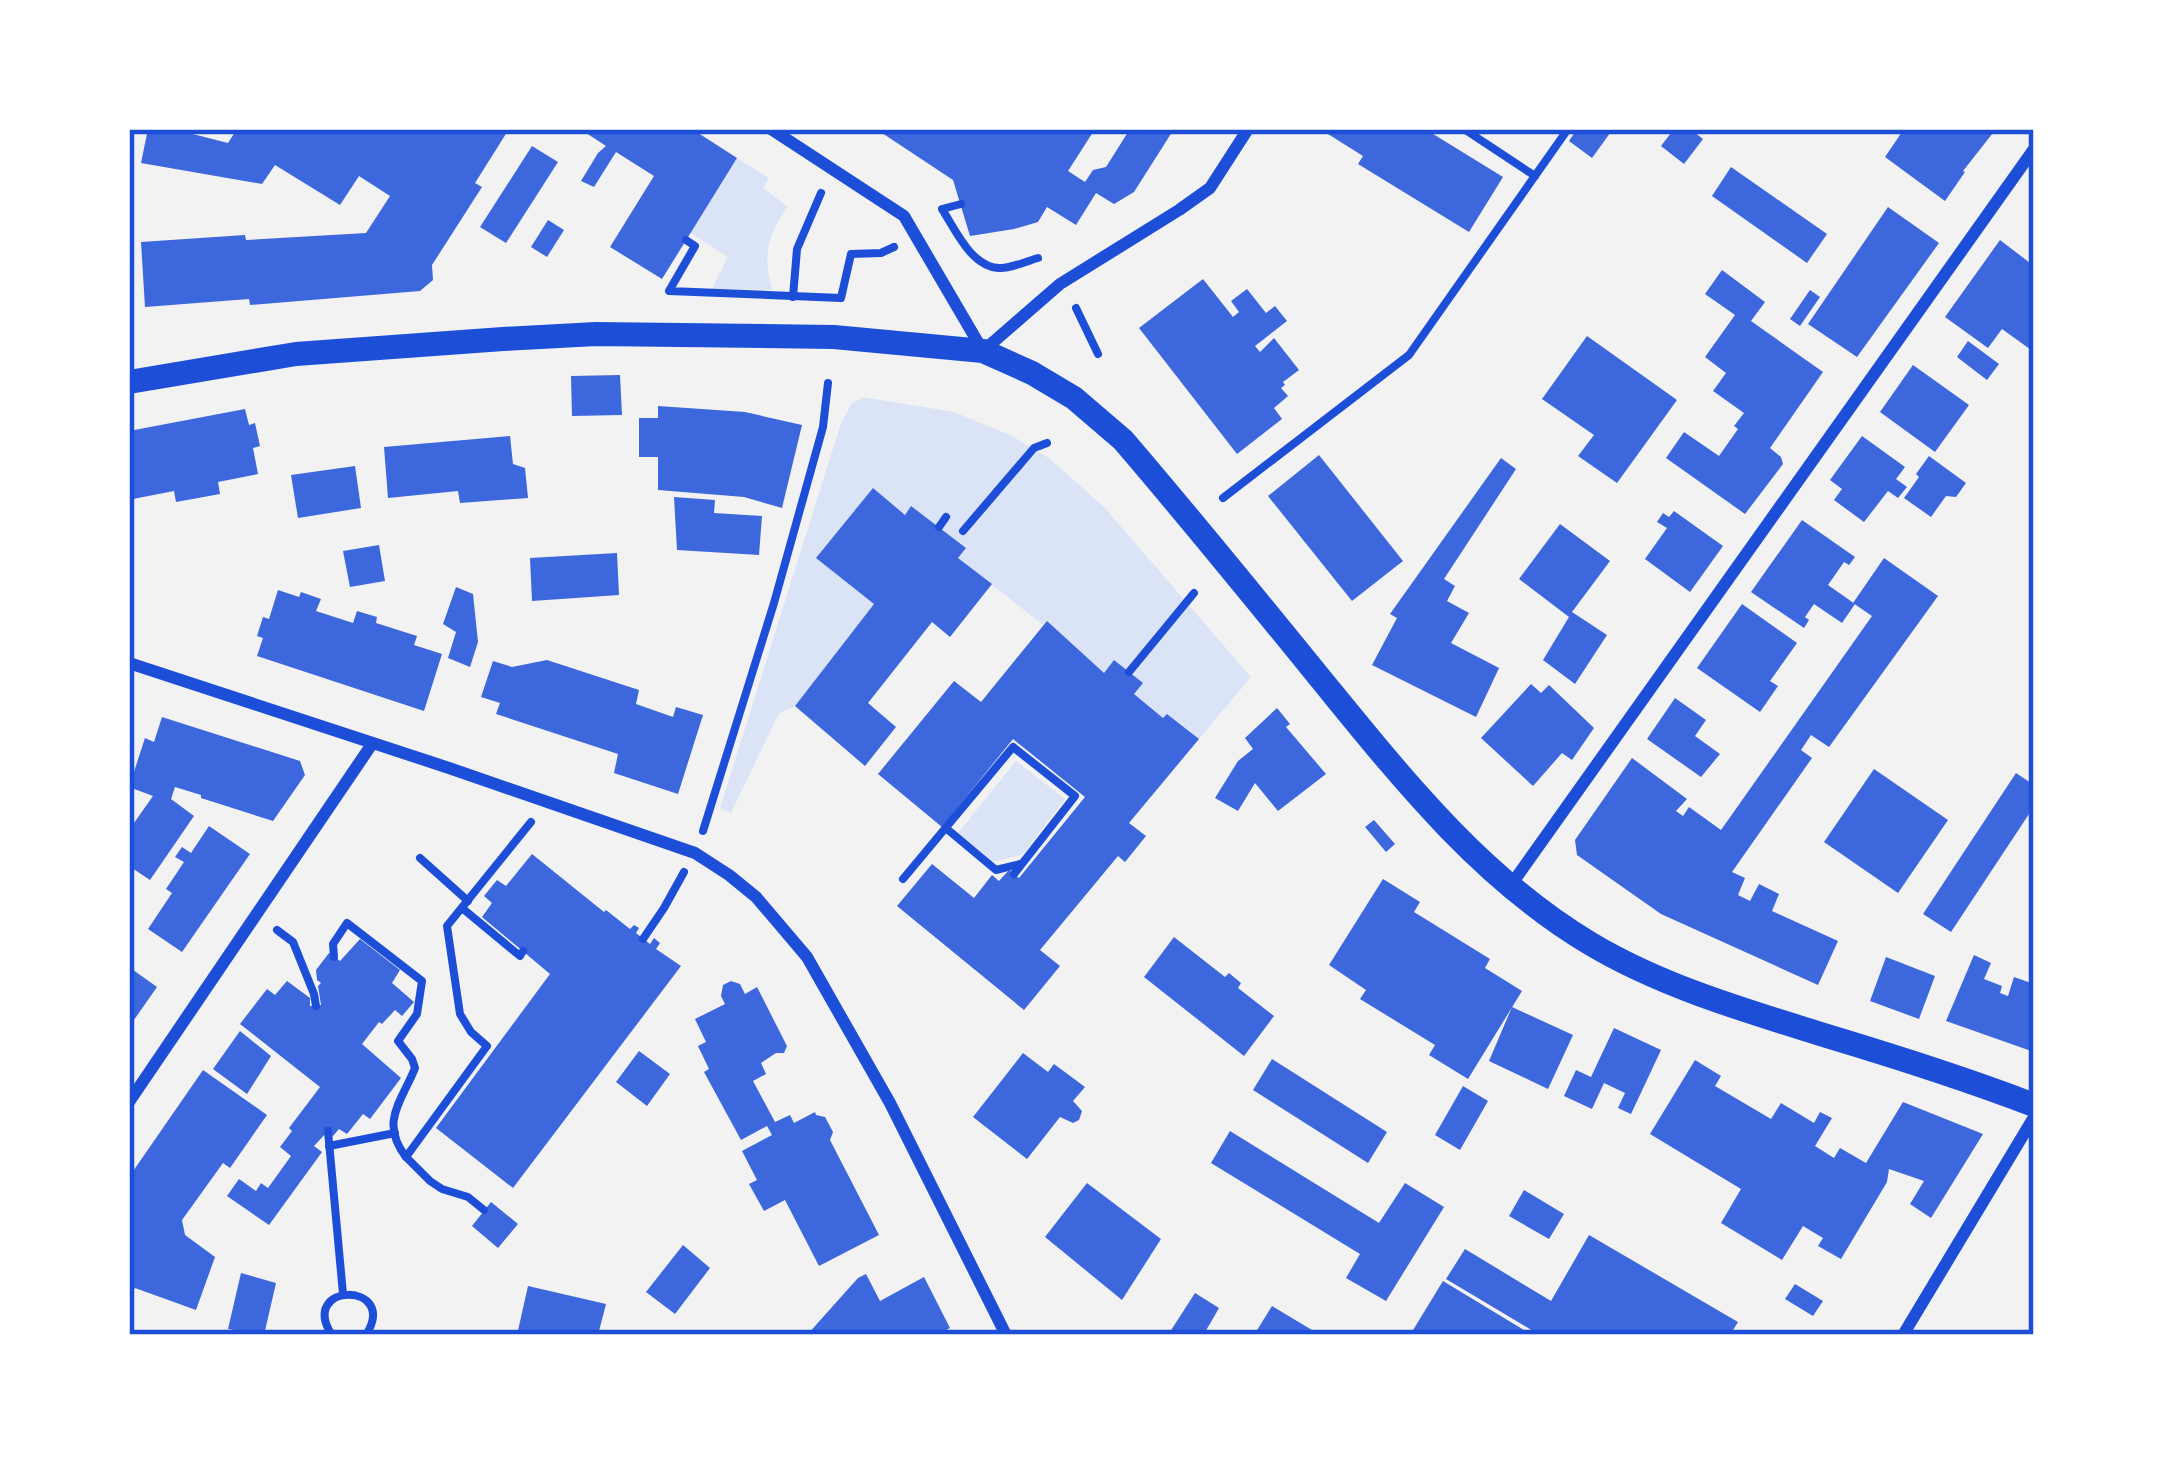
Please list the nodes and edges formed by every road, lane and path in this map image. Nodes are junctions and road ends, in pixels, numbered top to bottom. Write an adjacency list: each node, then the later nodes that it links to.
1 (770, 129): 6 (street)
2 (1248, 129): 14 (street)
3 (1464, 129): 7 (path)
4 (1568, 129): 7 (path)
5 (2034, 149): 34 (street)
6 (832, 170): 12 (path); 14 (street)
7 (1535, 176): 19 (path)
8 (961, 204): 11 (path)
9 (686, 240): 12 (path)
10 (896, 246): 12 (path)
11 (1038, 258)
12 (793, 296)
13 (1076, 308): 15 (path)
14 (983, 351): 16 (main road); 34 (main road)
15 (1098, 354)
16 (129, 382)
17 (828, 383): 29 (path)
18 (1047, 443): 22 (path)
19 (1223, 498)
20 (946, 518): 21 (path)
21 (939, 527)
22 (963, 531)
23 (1194, 593): 25 (path)
24 (129, 663): 26 (street)
25 (1129, 672)
26 (372, 744): 27 (street); 37 (street)
27 (547, 802): 29 (street); 36 (path)
28 (947, 830): 31 (path); 31 (path); 33 (path)
29 (695, 853): 53 (street)
30 (420, 858): 36 (path)
31 (1022, 863): 32 (path)
32 (1014, 874)
33 (903, 879)
34 (1510, 886): 43 (main road)
35 (675, 888): 38 (path)
36 (465, 905): 39 (path); 48 (path)
37 (256, 915): 41 (path); 42 (street)
38 (643, 939)
39 (523, 951)
40 (334, 957): 46 (path)
41 (316, 1006)
42 (129, 1102)
43 (2034, 1105)
44 (2034, 1117): 54 (street)
45 (328, 1131): 47 (path)
46 (395, 1133): 47 (path); 48 (path)
47 (329, 1146): 50 (path)
48 (406, 1157): 49 (path)
49 (484, 1210)
50 (343, 1294): 51 (path); 52 (path)
51 (332, 1335)
52 (366, 1335)
53 (1006, 1335)
54 (1903, 1335)

